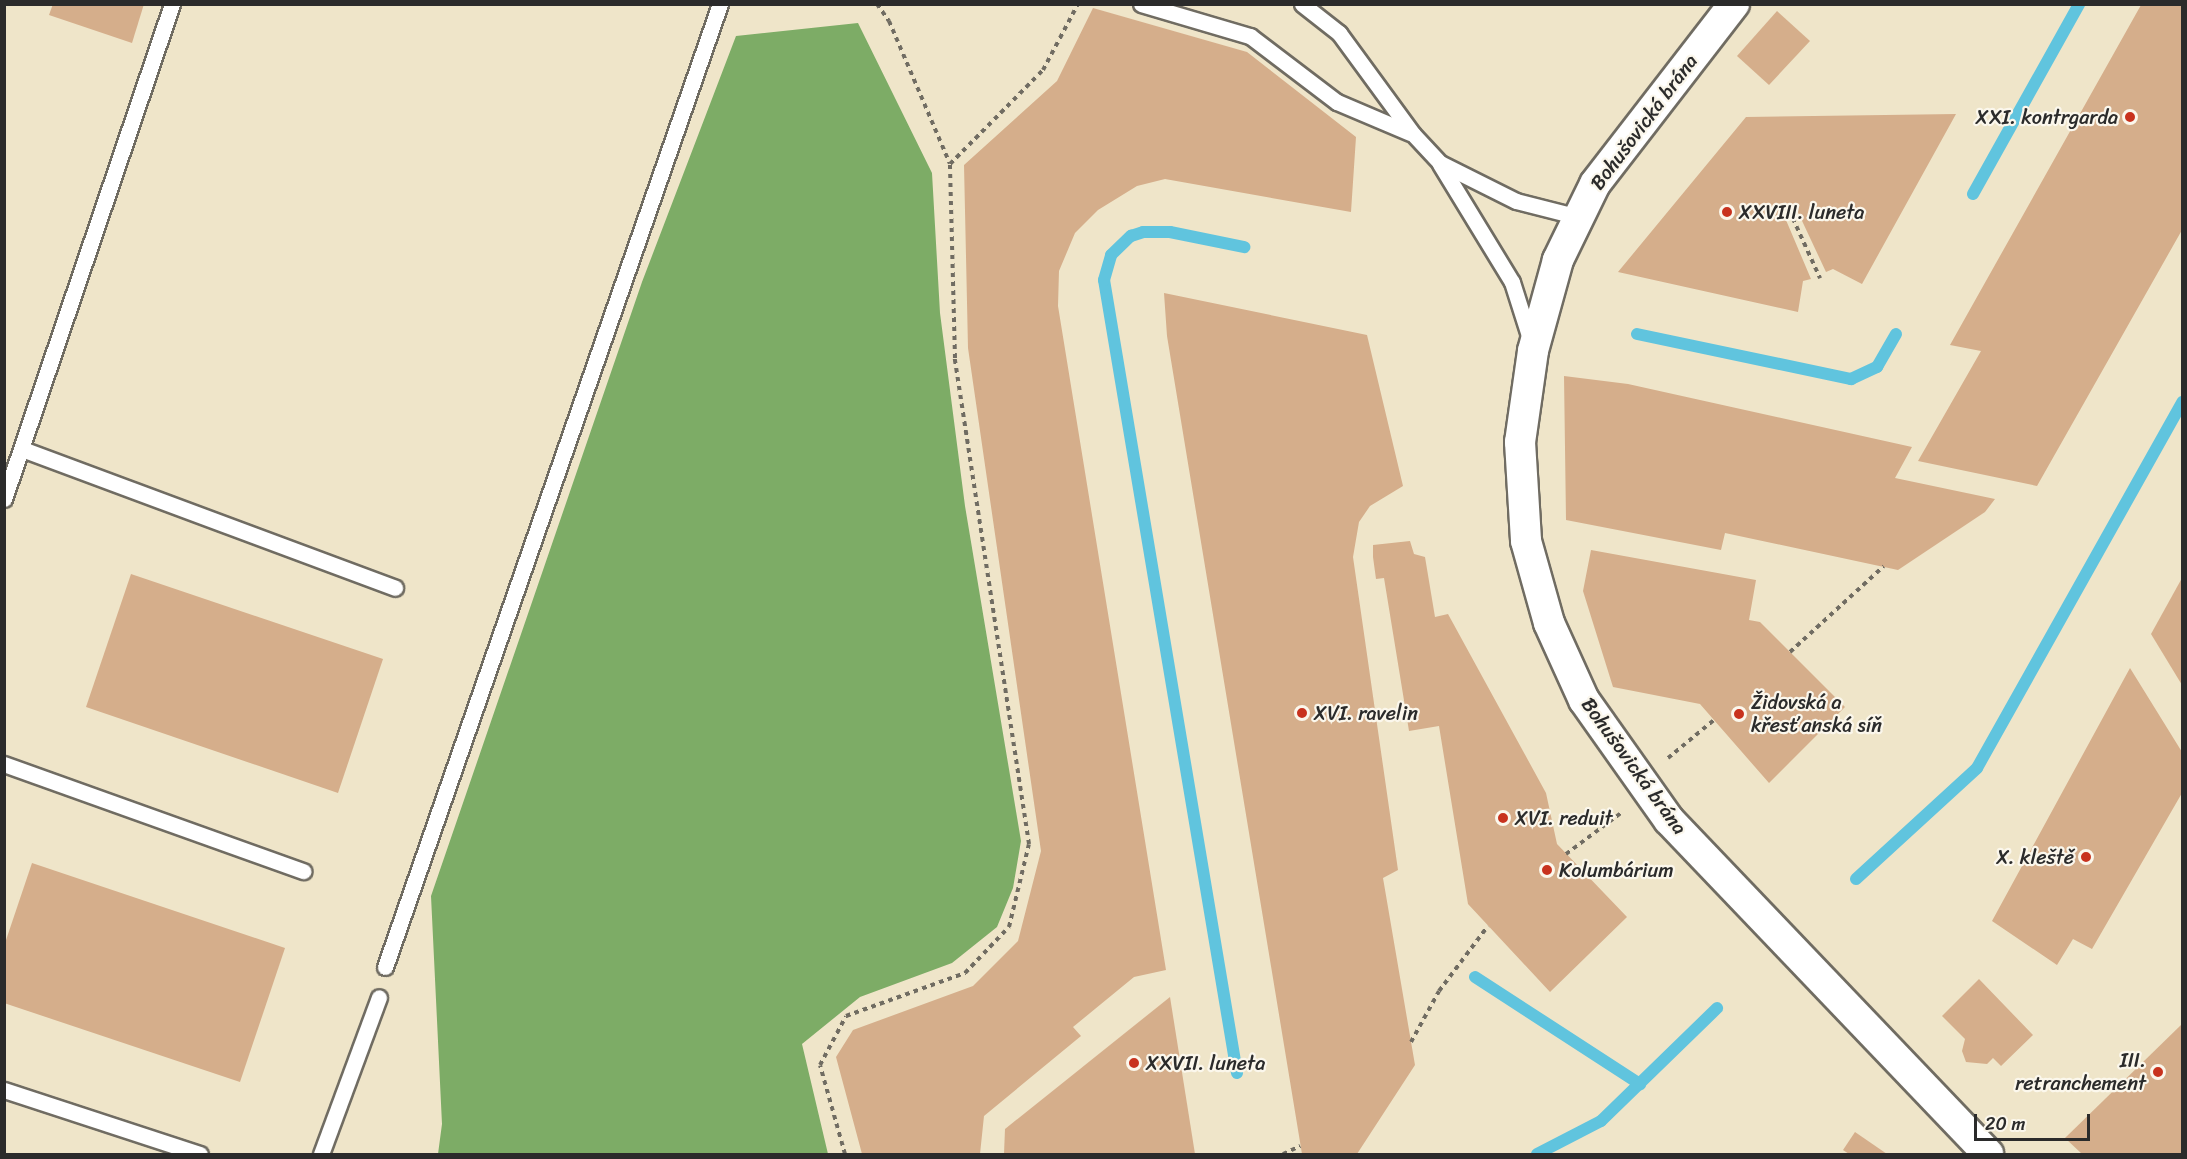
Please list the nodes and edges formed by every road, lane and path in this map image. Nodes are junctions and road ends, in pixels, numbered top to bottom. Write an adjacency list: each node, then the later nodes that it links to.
1 (172, 4): 15 (lane)
2 (720, 4): 26 (lane)
3 (877, 4): 10 (path)
4 (1078, 4): 10 (path)
5 (1141, 4): 8 (lane)
6 (1302, 4): 8 (lane)
7 (1734, 4): 12 (street, Bohušovická brána)
8 (1413, 134): 9 (lane)
9 (1440, 163): 12 (lane); 14 (lane)
10 (950, 164): 33 (path)
11 (1789, 210): 13 (path)
12 (1579, 217): 14 (street, Bohušovická brána)
13 (1820, 278)
14 (1533, 351): 22 (street, Bohušovická brána)
15 (21, 449): 16 (lane); 18 (lane)
16 (4, 499)
17 (1884, 566): 19 (path)
18 (395, 588)
19 (1790, 652)
20 (1714, 720): 22 (path)
21 (4, 764): 24 (lane)
22 (1645, 788): 23 (path); 35 (street, Bohušovická brána)
23 (1566, 854)
24 (303, 871)
25 (1488, 926): 28 (path)
26 (385, 967)
27 (379, 997): 32 (lane)
28 (1411, 1042)
29 (4, 1090): 31 (lane)
30 (1300, 1146): 34 (path)
31 (200, 1155)
32 (321, 1155)
33 (845, 1155)
34 (1283, 1155)
35 (1988, 1155)

